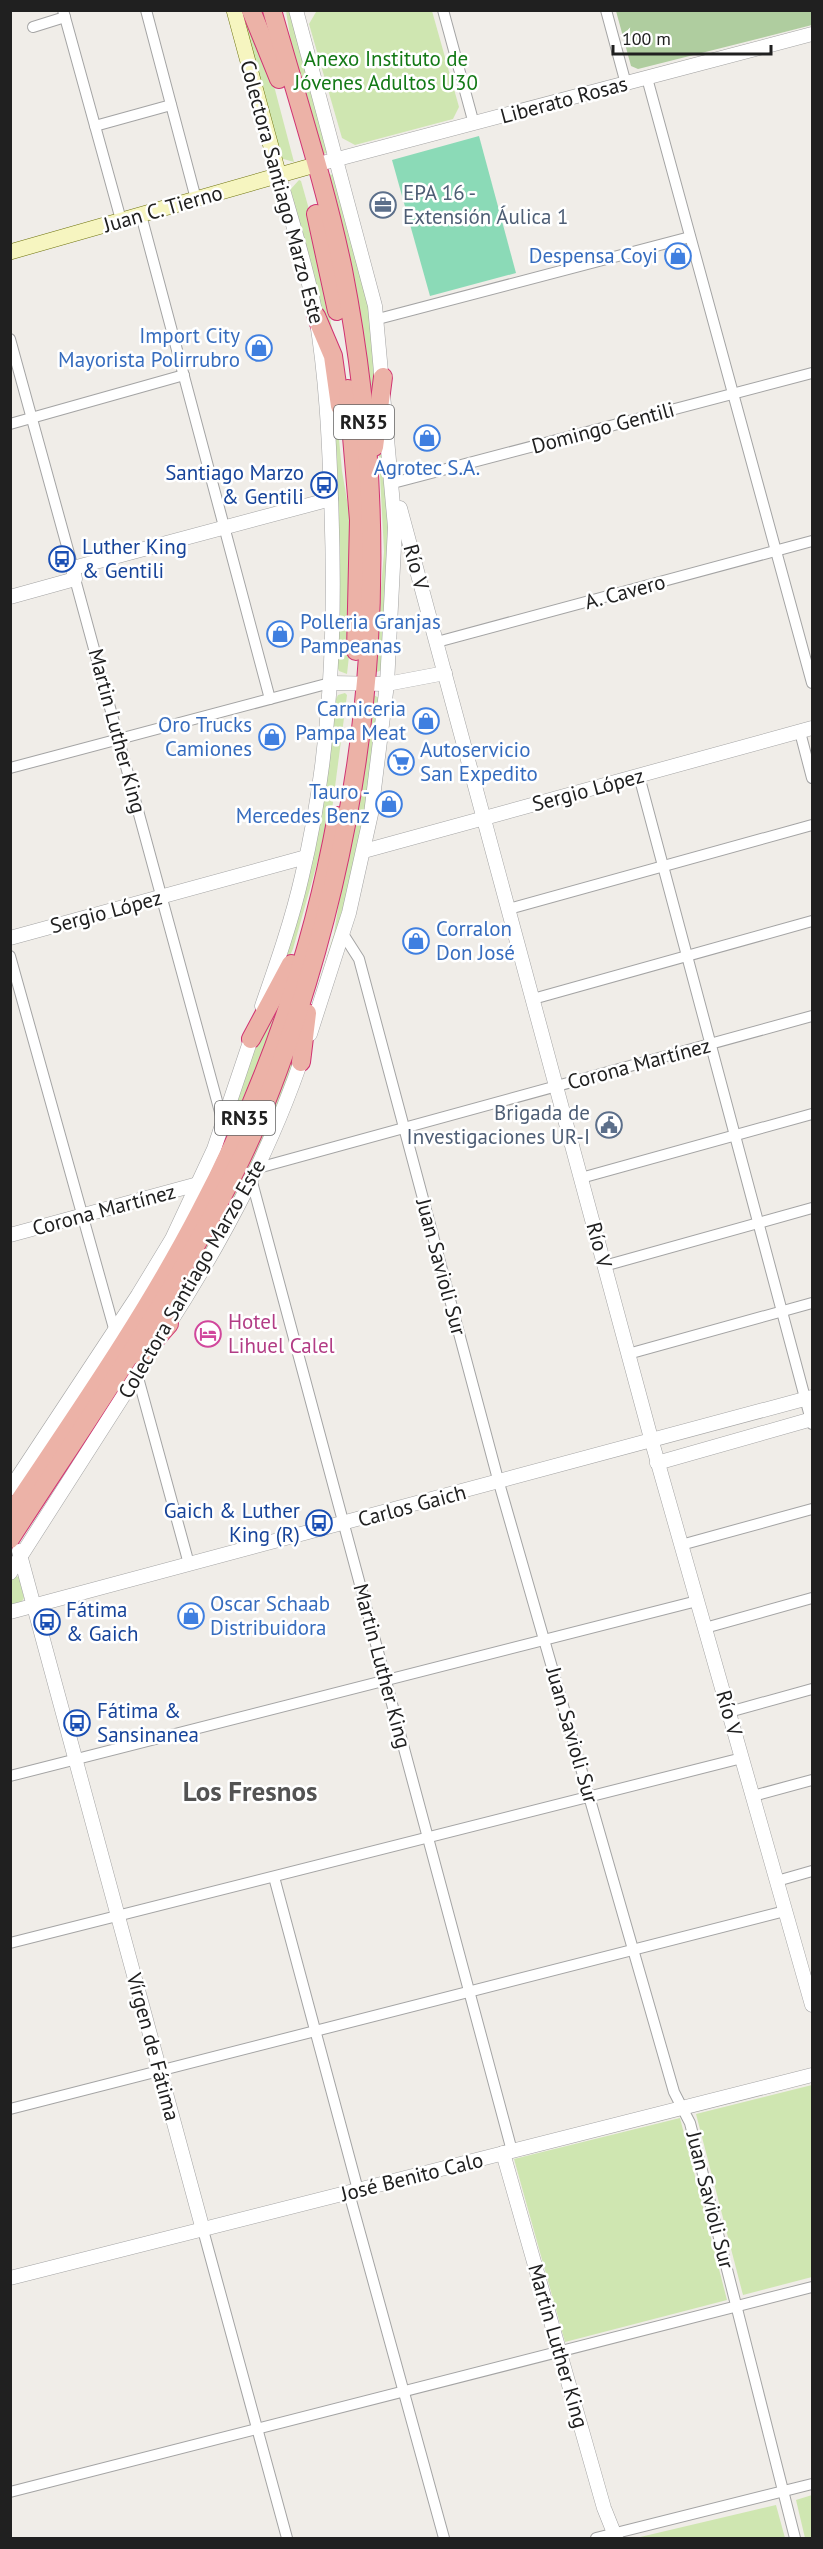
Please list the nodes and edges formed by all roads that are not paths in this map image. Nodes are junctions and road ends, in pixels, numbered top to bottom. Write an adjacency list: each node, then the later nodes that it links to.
1 (146, 10): 16 (street)
2 (234, 10): 21 (main road, Colectora Santiago Marzo Este)
3 (251, 10): 14 (highway)
4 (259, 10): 14 (highway, RN35)
5 (272, 10): 14 (highway, RN35)
6 (282, 10): 14 (highway)
7 (296, 10): 19 (street, Colectora Santiago Marzo Este)
8 (443, 10): 17 (street)
9 (606, 10): 15 (street)
10 (64, 14): 11 (street); 18 (street)
11 (33, 27)
12 (813, 34): 13 (street, Liberato Rosas)
13 (647, 78): 15 (street, Liberato Rosas); 25 (street)
14 (285, 81): 20 (highway, RN35)
15 (626, 84): 17 (street, Liberato Rosas)
16 (171, 105): 18 (street); 22 (street)
17 (474, 124): 19 (street, Liberato Rosas)
18 (95, 126): 24 (street)
19 (338, 160): 20 (street, Liberato Rosas); 28 (street, Colectora Santiago Marzo Este)
20 (309, 167): 21 (main road, Juan C. Tierno); 38 (highway, RN35); 44 (highway, RN35)
21 (279, 176): 22 (main road, Juan C. Tierno); 27 (street, Colectora Santiago Marzo Este)
22 (196, 199): 23 (main road, Juan C. Tierno)
23 (141, 215): 24 (main road, Juan C. Tierno); 31 (street)
24 (121, 220): 26 (main road, Juan C. Tierno)
25 (690, 237): 28 (street); 33 (street)
26 (10, 252)
27 (316, 316): 37 (street, Colectora Santiago Marzo Este); 38 (highway)
28 (378, 319): 32 (street, Colectora Santiago Marzo Este)
29 (10, 339): 34 (street, Martin Luther King)
30 (813, 374): 33 (street, Domingo Gentili)
31 (184, 375): 34 (street); 39 (street)
32 (383, 376): 36 (street, Colectora Santiago Marzo Este); 44 (highway)
33 (733, 394): 36 (street, Domingo Gentili); 41 (street)
34 (32, 418): 35 (street); 42 (street, Martin Luther King)
35 (10, 424)
36 (393, 483): 45 (street, Río V); 50 (street, Colectora Santiago Marzo Este)
37 (331, 499): 39 (street); 47 (street, Colectora Santiago Marzo Este)
38 (359, 520): 48 (highway, RN35)
39 (224, 527): 42 (street); 51 (street)
40 (813, 541): 41 (street, A. Cavero)
41 (776, 551): 45 (street, A. Cavero); 49 (street)
42 (74, 574): 43 (street); 53 (street, Martin Luther King)
43 (10, 597)
44 (371, 622): 48 (highway, RN35)
45 (437, 642): 46 (street, Río V)
46 (445, 673): 50 (street); 57 (street, Río V)
47 (330, 683): 48 (street); 51 (street); 61 (street, Colectora Santiago Marzo Este)
48 (360, 683): 50 (street); 59 (highway, RN35); 64 (highway, RN35)
49 (813, 683)
50 (387, 684): 60 (street, Colectora Santiago Marzo Este)
51 (270, 699): 53 (street)
52 (806, 730): 55 (street, Sergio López); 56 (street)
53 (119, 739): 54 (street); 63 (street, Martin Luther King)
54 (10, 768)
55 (639, 776): 57 (street, Sergio López); 62 (street)
56 (813, 778)
57 (484, 818): 60 (street, Sergio López); 65 (street, Río V)
58 (813, 825): 62 (street)
59 (333, 834): 73 (highway); 104 (highway, RN35)
60 (364, 851): 67 (street, Colectora Santiago Marzo Este)
61 (306, 857): 63 (street, Sergio López); 73 (street, Colectora Santiago Marzo Este)
62 (663, 866): 65 (street); 70 (street)
63 (162, 897): 68 (street, Sergio López); 78 (street, Martin Luther King)
64 (331, 903): 75 (highway); 101 (highway, RN35)
65 (509, 909): 71 (street, Río V)
66 (813, 921): 70 (street)
67 (343, 934): 75 (street, Colectora Santiago Marzo Este); 79 (street, Juan Savioli Sur)
68 (10, 938)
69 (10, 956): 86 (street)
70 (687, 956): 71 (street); 74 (street)
71 (533, 999): 76 (street, Río V)
72 (813, 1016): 74 (street, Corona Martínez)
73 (251, 1039): 78 (street, Colectora Santiago Marzo Este)
74 (711, 1044): 76 (street, Corona Martínez); 80 (street)
75 (301, 1062): 81 (street, Colectora Santiago Marzo Este)
76 (556, 1086): 79 (street, Corona Martínez); 82 (street, Río V)
77 (813, 1114): 80 (street)
78 (223, 1123): 84 (street, Colectora Santiago Marzo Este)
79 (404, 1128): 81 (street, Corona Martínez); 100 (street, Juan Savioli Sur)
80 (735, 1135): 82 (street); 87 (street)
81 (258, 1168): 83 (street, Colectora Santiago Marzo Este)
82 (581, 1178): 89 (street, Río V)
83 (252, 1182): 92 (street, Colectora Santiago Marzo Este); 105 (street, Martin Luther King)
84 (198, 1184): 86 (street, Corona Martínez); 93 (street, Colectora Santiago Marzo Este)
85 (813, 1208): 87 (street)
86 (83, 1216): 88 (street, Corona Martínez); 93 (street)
87 (758, 1224): 89 (street); 91 (street)
88 (10, 1235)
89 (604, 1266): 94 (street, Río V)
90 (813, 1303): 91 (street)
91 (781, 1312): 94 (street); 96 (street)
92 (169, 1324): 95 (street, Colectora Santiago Marzo Este); 101 (highway)
93 (115, 1332): 102 (street, Colectora Santiago Marzo Este)
94 (628, 1354): 98 (street, Río V)
95 (137, 1374): 108 (street, Colectora Santiago Marzo Este); 109 (street)
96 (809, 1398): 97 (street); 98 (street, Carlos Gaich)
97 (812, 1421): 99 (street)
98 (651, 1442): 99 (street, Río V); 100 (street, Carlos Gaich)
99 (657, 1462): 107 (street, Río V)
100 (499, 1483): 105 (street, Carlos Gaich); 116 (street, Juan Savioli Sur)
101 (44, 1487): 106 (highway, RN35)
102 (10, 1489)
103 (813, 1509): 107 (street)
104 (10, 1515)
105 (344, 1523): 109 (street, Carlos Gaich); 117 (street, Martin Luther King)
106 (11, 1535): 108 (street, Vírgen de Fátima)
107 (681, 1545): 112 (street, Río V)
108 (21, 1556): 110 (street, Colectora Santiago Marzo Este); 113 (street, Vírgen de Fátima)
109 (189, 1564): 113 (street, Carlos Gaich)
110 (10, 1573)
111 (813, 1598): 115 (street)
112 (697, 1601): 115 (street, Río V); 116 (street)
113 (34, 1605): 114 (street, Carlos Gaich); 121 (street, Vírgen de Fátima)
114 (10, 1612)
115 (705, 1628): 119 (street, Río V)
116 (544, 1640): 117 (street); 125 (street, Juan Savioli Sur)
117 (386, 1680): 121 (street); 126 (street, Martin Luther King)
118 (813, 1689): 119 (street)
119 (729, 1712): 120 (street, Río V)
120 (742, 1758): 124 (street, Río V); 125 (street)
121 (75, 1759): 122 (street); 131 (street, Vírgen de Fátima)
122 (10, 1776)
123 (813, 1780): 124 (street)
124 (753, 1796): 129 (street, Río V)
125 (589, 1797): 126 (street); 133 (street, Juan Savioli Sur)
126 (428, 1838): 128 (street); 135 (street, Martin Luther King)
127 (813, 1871): 129 (street)
128 (274, 1877): 131 (street); 137 (street)
129 (777, 1881): 130 (street, Río V)
130 (785, 1911): 133 (street); 134 (street, Río V)
131 (118, 1916): 132 (street); 138 (street, Vírgen de Fátima)
132 (10, 1943)
133 (633, 1950): 135 (street); 140 (street, Juan Savioli Sur)
134 (807, 1965): 136 (street, Río V)
135 (469, 1992): 137 (street); 142 (street, Martin Luther King)
136 (813, 2006)
137 (316, 2031): 138 (street); 143 (street)
138 (160, 2071): 141 (street); 144 (street, Vírgen de Fátima)
139 (813, 2075): 140 (street, José Benito Calo)
140 (682, 2108): 142 (street, José Benito Calo); 147 (street, Juan Savioli Sur)
141 (10, 2109)
142 (508, 2152): 143 (street, José Benito Calo); 148 (street, Martin Luther King)
143 (354, 2191): 144 (street, José Benito Calo); 149 (street)
144 (203, 2230): 145 (street, José Benito Calo); 150 (street, Vírgen de Fátima)
145 (10, 2278)
146 (813, 2287): 147 (street)
147 (736, 2306): 148 (street); 152 (street, Juan Savioli Sur)
148 (559, 2352): 149 (street); 154 (street, Martin Luther King)
149 (404, 2392): 150 (street); 156 (street)
150 (257, 2429): 153 (street); 155 (street, Vírgen de Fátima)
151 (813, 2484): 152 (street)
152 (783, 2491): 154 (street); 158 (street, Juan Savioli Sur)
153 (10, 2492)
154 (614, 2536): 157 (street)
155 (286, 2538)
156 (444, 2538)
157 (596, 2538)
158 (795, 2538)

